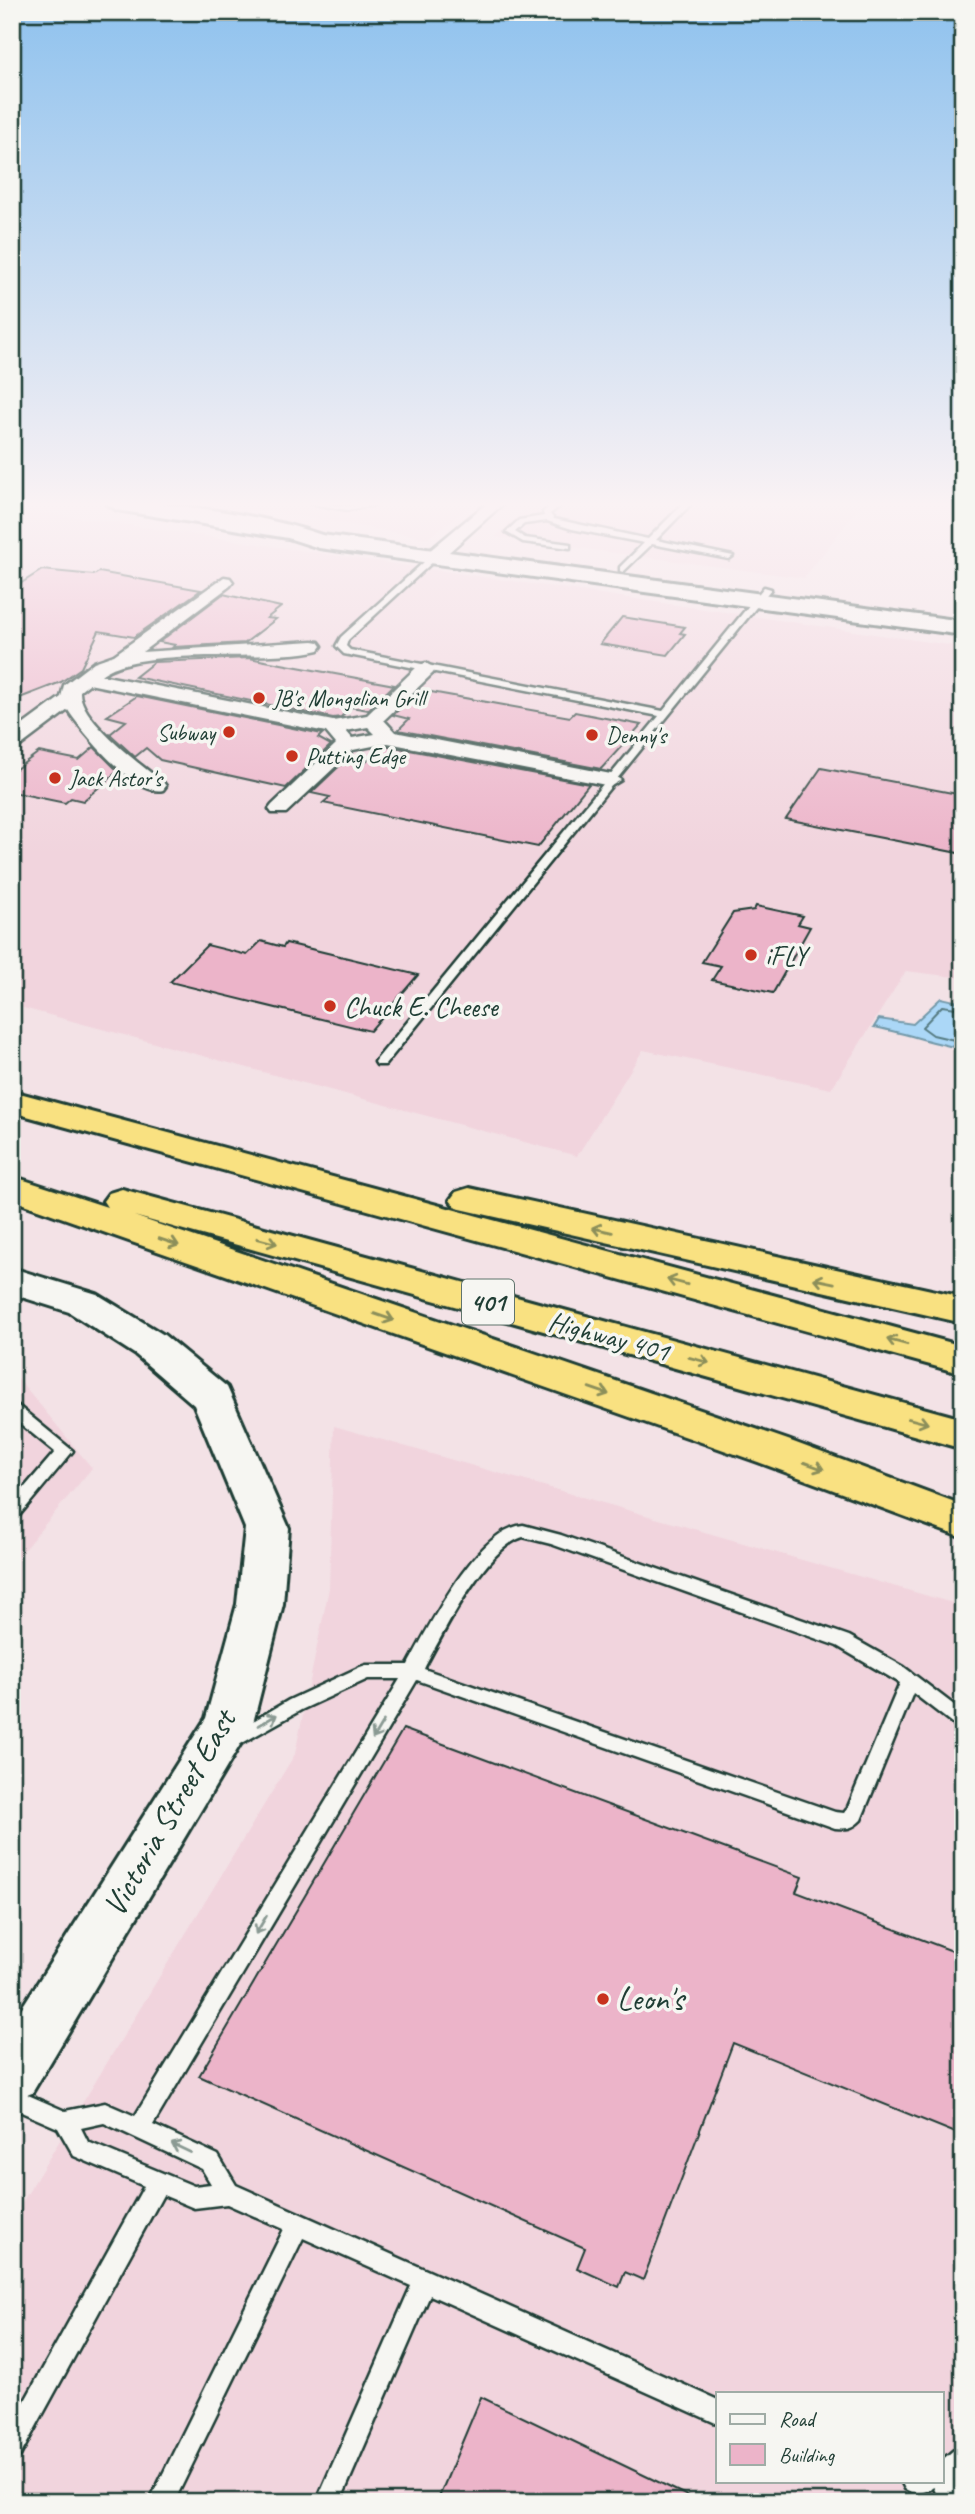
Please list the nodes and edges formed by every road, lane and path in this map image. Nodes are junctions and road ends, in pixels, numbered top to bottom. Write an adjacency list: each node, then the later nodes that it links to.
1 (172, 620): 7 (street)
2 (362, 620): 8 (lane)
3 (742, 620): 11 (lane)
4 (916, 620): 5 (main road)
5 (963, 628)
6 (313, 646): 7 (street)
7 (118, 660): 9 (street)
8 (426, 669): 11 (lane); 12 (street)
9 (86, 678): 10 (street); 13 (street)
10 (70, 699): 15 (street); 18 (street)
11 (665, 714): 17 (lane)
12 (373, 720): 13 (street); 14 (street)
13 (333, 727): 16 (street)
14 (388, 737): 16 (street); 17 (street)
15 (12, 743)
16 (347, 745): 19 (street)
17 (611, 780): 20 (lane)
18 (156, 786)
19 (279, 809)
20 (381, 1062)
21 (12, 1100): 25 (highway, one-way to 21); 26 (highway, 401, one-way to 21)
22 (12, 1170): 28 (highway, Highway 401 / 401, one-way to 28)
23 (12, 1187): 30 (highway, one-way to 30)
24 (12, 1281): 34 (main road, Victoria Street East)
25 (963, 1310)
26 (963, 1360)
27 (13, 1411): 29 (lane)
28 (963, 1434)
29 (12, 1513)
30 (963, 1522)
31 (413, 1672): 32 (lane); 32 (lane); 34 (lane, one-way to 31); 38 (lane, one-way to 38)
32 (909, 1681): 33 (lane)
33 (963, 1722)
34 (210, 1755): 35 (main road, Victoria Street East)
35 (12, 2074)
36 (12, 2098): 37 (lane)
37 (65, 2121): 38 (lane); 39 (lane)
38 (139, 2129): 40 (lane, one-way to 38)
39 (158, 2182): 40 (lane); 44 (lane)
40 (228, 2193): 41 (lane)
41 (298, 2224): 42 (lane); 48 (lane)
42 (425, 2281): 43 (lane); 49 (lane)
43 (716, 2411)
44 (12, 2448)
45 (963, 2457): 46 (lane)
46 (944, 2471)
47 (943, 2482): 50 (lane)
48 (160, 2502)
49 (328, 2502)
50 (952, 2502)

